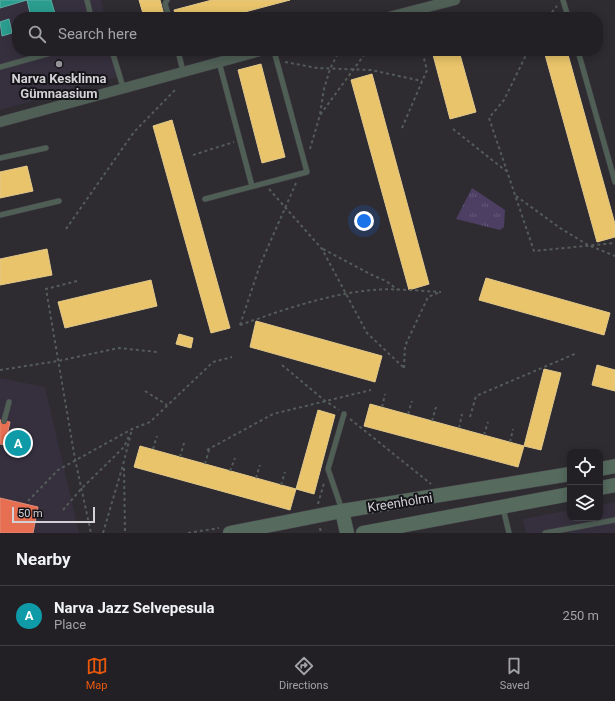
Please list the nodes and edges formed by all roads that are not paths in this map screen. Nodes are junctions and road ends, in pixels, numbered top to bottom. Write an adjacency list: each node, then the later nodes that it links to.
1 (87, 0): 5 (lane)
2 (167, 0): 6 (lane)
3 (455, 0): 7 (street)
4 (563, 0): 8 (lane)
5 (90, 12)
6 (168, 12)
7 (408, 12)
8 (567, 12)
9 (40, 56): 16 (lane)
10 (114, 56): 18 (lane)
11 (179, 56): 17 (lane)
12 (241, 56): 15 (street)
13 (276, 56): 23 (lane)
14 (579, 56): 22 (lane)
15 (219, 62): 17 (street); 23 (lane)
16 (0, 67)
17 (183, 71): 18 (street)
18 (123, 87): 19 (street)
19 (0, 122)
20 (46, 148): 21 (lane)
21 (0, 158)
22 (615, 182)
23 (252, 186): 24 (lane)
24 (205, 198)
25 (59, 201): 26 (lane)
26 (0, 215)
27 (9, 402): 29 (lane)
28 (344, 414): 37 (lane)
29 (4, 421)
30 (615, 466): 31 (main road)
31 (603, 468)
32 (567, 474): 37 (main road, Kreenholmi)
33 (615, 485): 34 (main road)
34 (603, 487)
35 (567, 495): 36 (main road, Kreenholmi)
36 (503, 507): 41 (main road, Kreenholmi); 42 (lane)
37 (342, 511): 39 (main road, Kreenholmi); 40 (main road)
38 (615, 520): 43 (lane)
39 (230, 533)
40 (347, 533)
41 (363, 533)
42 (509, 533)
43 (545, 533)

